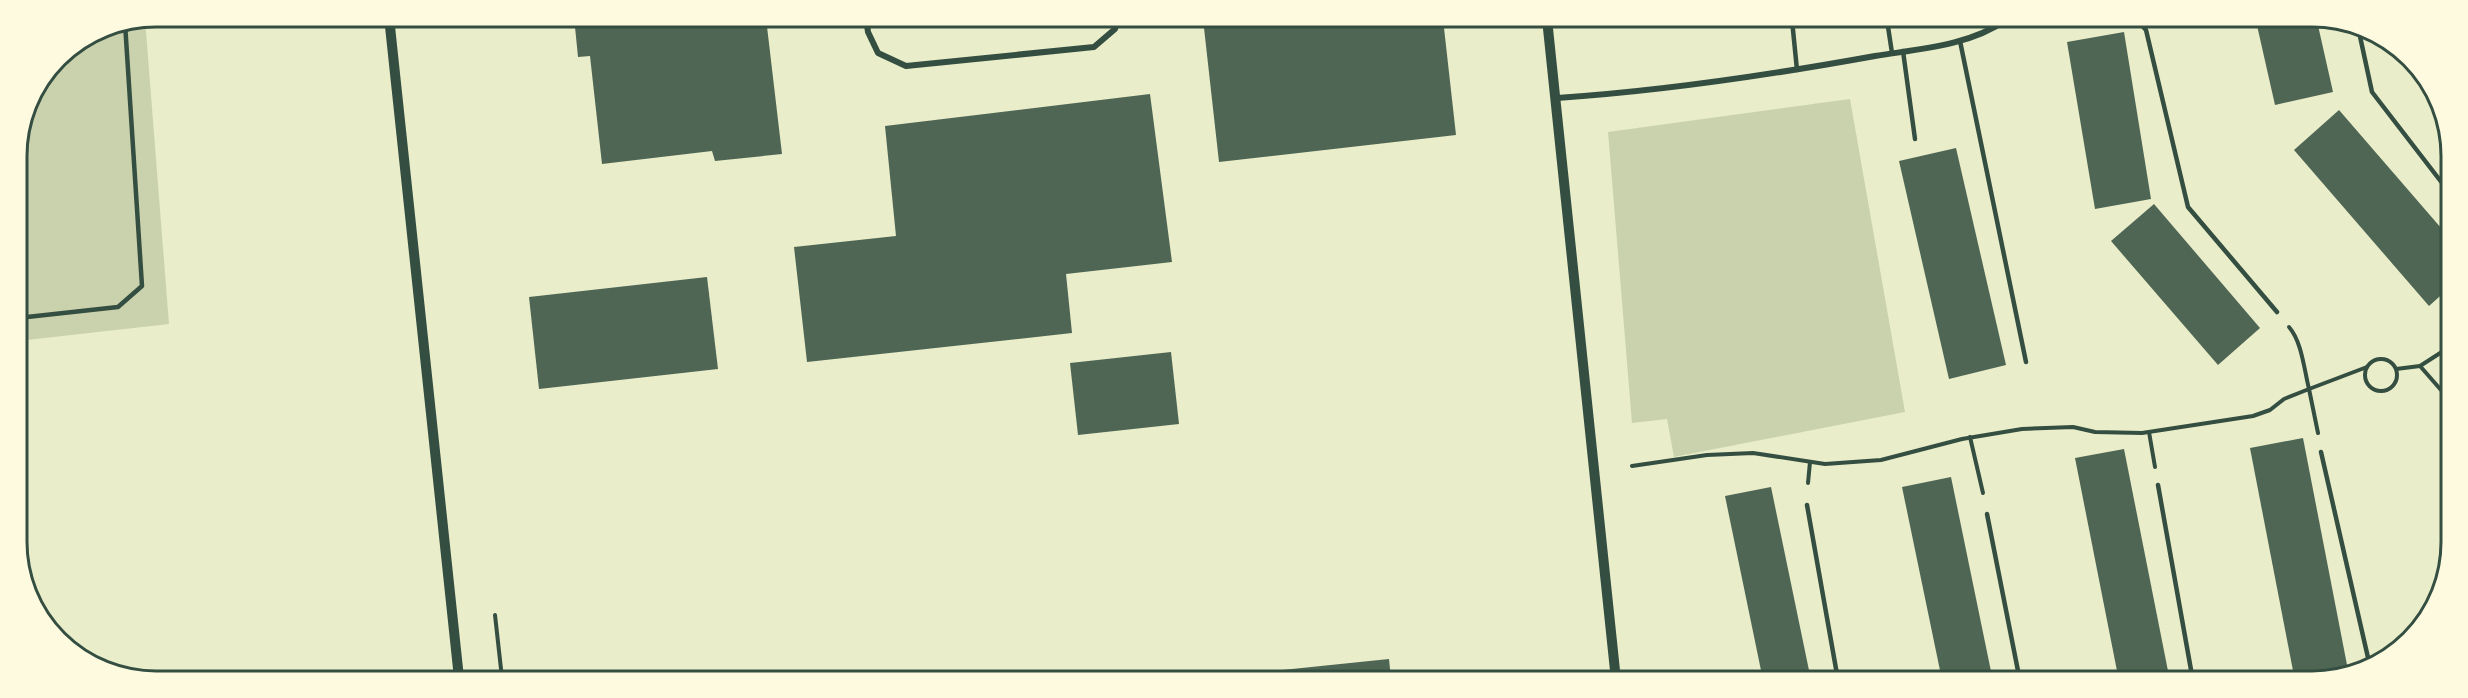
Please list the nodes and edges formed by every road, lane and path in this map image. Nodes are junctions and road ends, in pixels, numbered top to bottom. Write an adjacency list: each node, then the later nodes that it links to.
1 (390, 27): 36 (street)
2 (867, 27): 3 (street)
3 (1116, 27)
4 (1548, 27): 15 (street)
5 (1793, 27): 14 (lane)
6 (1888, 27): 13 (lane)
7 (1996, 27): 11 (street)
8 (2143, 27): 18 (lane)
9 (125, 31): 19 (lane)
10 (2360, 37): 17 (lane)
11 (1960, 41): 12 (street); 21 (lane)
12 (1903, 51): 13 (street); 16 (lane)
13 (1892, 53): 14 (street)
14 (1797, 70): 15 (street)
15 (1557, 98): 38 (street)
16 (1915, 140)
17 (2441, 182)
18 (2277, 312): 25 (path)
19 (27, 317)
20 (2441, 352): 22 (path)
21 (2026, 362)
22 (2420, 366): 24 (path); 26 (path)
23 (2367, 367): 24 (path); 24 (path); 25 (path)
24 (2396, 369)
25 (2309, 389): 27 (path); 29 (path)
26 (2441, 390)
27 (2149, 432): 28 (path); 31 (path)
28 (1970, 437): 30 (path); 33 (path)
29 (2321, 452): 35 (lane)
30 (1632, 466)
31 (2158, 485): 41 (lane)
32 (1807, 505): 39 (lane)
33 (1988, 514): 40 (lane)
34 (495, 615): 37 (path)
35 (2367, 658)
36 (458, 671)
37 (501, 671)
38 (1615, 671)
39 (1836, 671)
40 (2018, 671)
41 (2191, 671)

